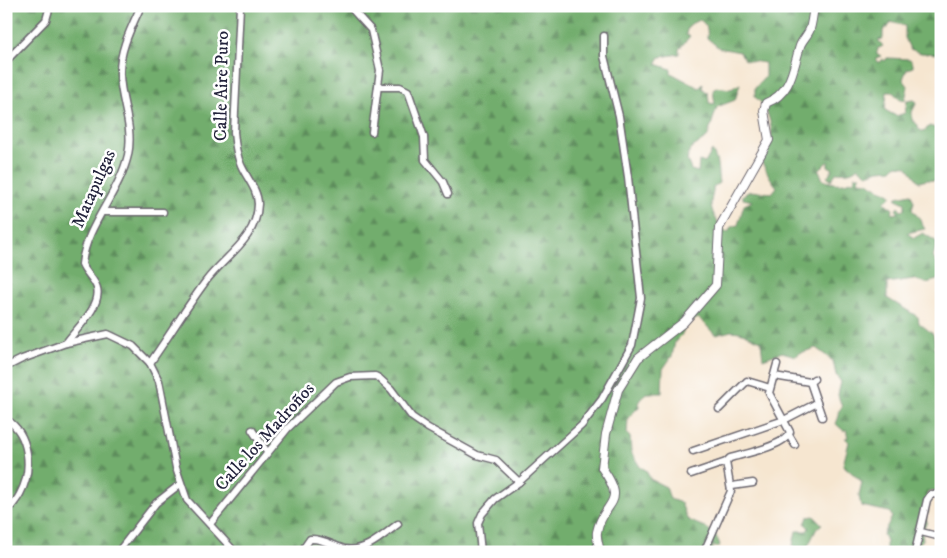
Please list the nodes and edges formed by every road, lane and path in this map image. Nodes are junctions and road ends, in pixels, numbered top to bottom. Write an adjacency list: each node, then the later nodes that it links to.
1 (50, 6): 7 (street)
2 (141, 6): 11 (street, Matapulgas)
3 (240, 6): 14 (street, Calle Aire Puro)
4 (349, 6): 8 (street)
5 (814, 6): 45 (street)
6 (604, 36): 31 (street)
7 (6, 61)
8 (378, 87): 9 (street); 10 (street)
9 (372, 132)
10 (448, 194)
11 (103, 212): 12 (street); 13 (street, Matapulgas)
12 (163, 212)
13 (66, 343): 14 (street); 16 (street)
14 (150, 363): 33 (street)
15 (777, 364): 17 (street)
16 (6, 367)
17 (774, 376): 18 (street); 19 (street)
18 (770, 388): 20 (street); 23 (street)
19 (817, 403): 21 (street); 23 (street)
20 (720, 409)
21 (822, 417)
22 (6, 419): 36 (street)
23 (784, 420): 25 (street); 27 (street)
24 (252, 430): 28 (street)
25 (789, 435): 26 (street); 29 (street)
26 (795, 445)
27 (693, 451)
28 (267, 452): 31 (street, Calle los Madroños); 37 (street, Calle los Madroños)
29 (726, 462): 30 (street); 34 (street)
30 (691, 474)
31 (519, 482): 44 (street)
32 (753, 483): 34 (street)
33 (180, 485): 37 (street); 42 (street)
34 (732, 486): 46 (street)
35 (941, 495): 39 (street)
36 (6, 513)
37 (210, 524): 41 (street)
38 (398, 524): 43 (street)
39 (921, 532): 40 (street); 47 (street)
40 (941, 537)
41 (232, 550)
42 (118, 552)
43 (301, 552)
44 (481, 552)
45 (600, 552)
46 (704, 552)
47 (915, 552)

